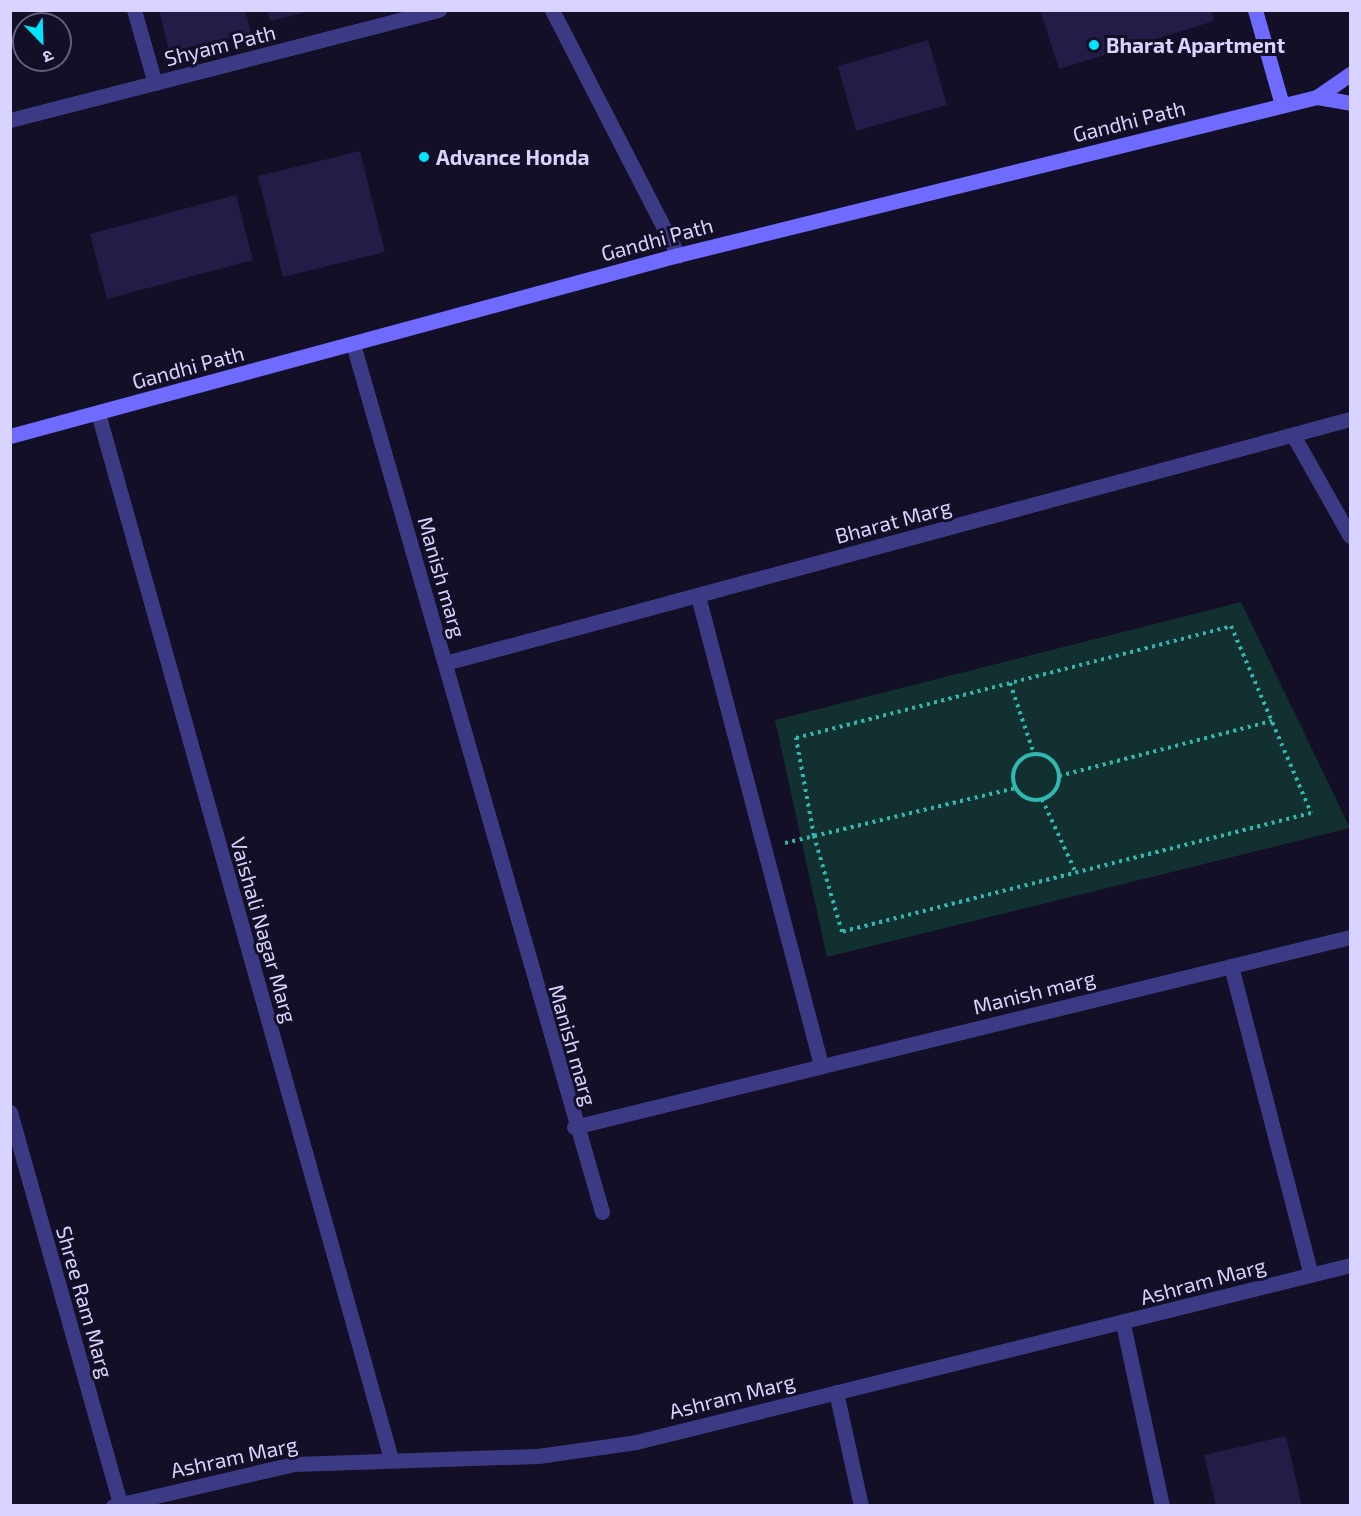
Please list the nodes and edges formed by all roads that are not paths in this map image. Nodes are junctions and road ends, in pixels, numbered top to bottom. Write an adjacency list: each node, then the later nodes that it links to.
1 (134, 10): 7 (street)
2 (439, 10): 5 (street, Shyam Path)
3 (552, 10): 12 (street)
4 (1255, 10): 10 (street)
5 (393, 16): 7 (street, Shyam Path)
6 (1350, 74): 8 (street, Gandhi Path)
7 (155, 83): 11 (street, Shyam Path)
8 (1317, 97): 9 (street, Gandhi Path); 10 (street, Gandhi Path)
9 (1350, 103)
10 (1282, 105): 12 (street, Gandhi Path)
11 (10, 120)
12 (678, 255): 13 (street, Gandhi Path)
13 (353, 344): 14 (street, Gandhi Path); 20 (street, Manish marg)
14 (98, 413): 17 (street, Gandhi Path); 31 (street, Vaishali Nagar Marg)
15 (1350, 419): 16 (street, Bharat Marg)
16 (1293, 435): 18 (street); 19 (street, Bharat Marg)
17 (10, 436)
18 (1350, 536)
19 (698, 596): 20 (street, Bharat Marg); 23 (street)
20 (446, 663): 25 (street, Manish marg)
21 (1350, 937): 22 (street, Manish marg)
22 (1231, 966): 23 (street, Manish marg); 28 (street)
23 (821, 1066): 25 (street, Manish marg)
24 (10, 1112): 32 (street, Shree Ram Marg)
25 (574, 1127): 26 (street)
26 (602, 1212)
27 (1350, 1265): 28 (street, Ashram Marg)
28 (1311, 1275): 29 (street, Ashram Marg)
29 (1123, 1324): 30 (street, Ashram Marg); 34 (street)
30 (836, 1392): 31 (street, Ashram Marg); 33 (street)
31 (391, 1459): 32 (street, Ashram Marg)
32 (117, 1504)
33 (861, 1506)
34 (1162, 1506)

